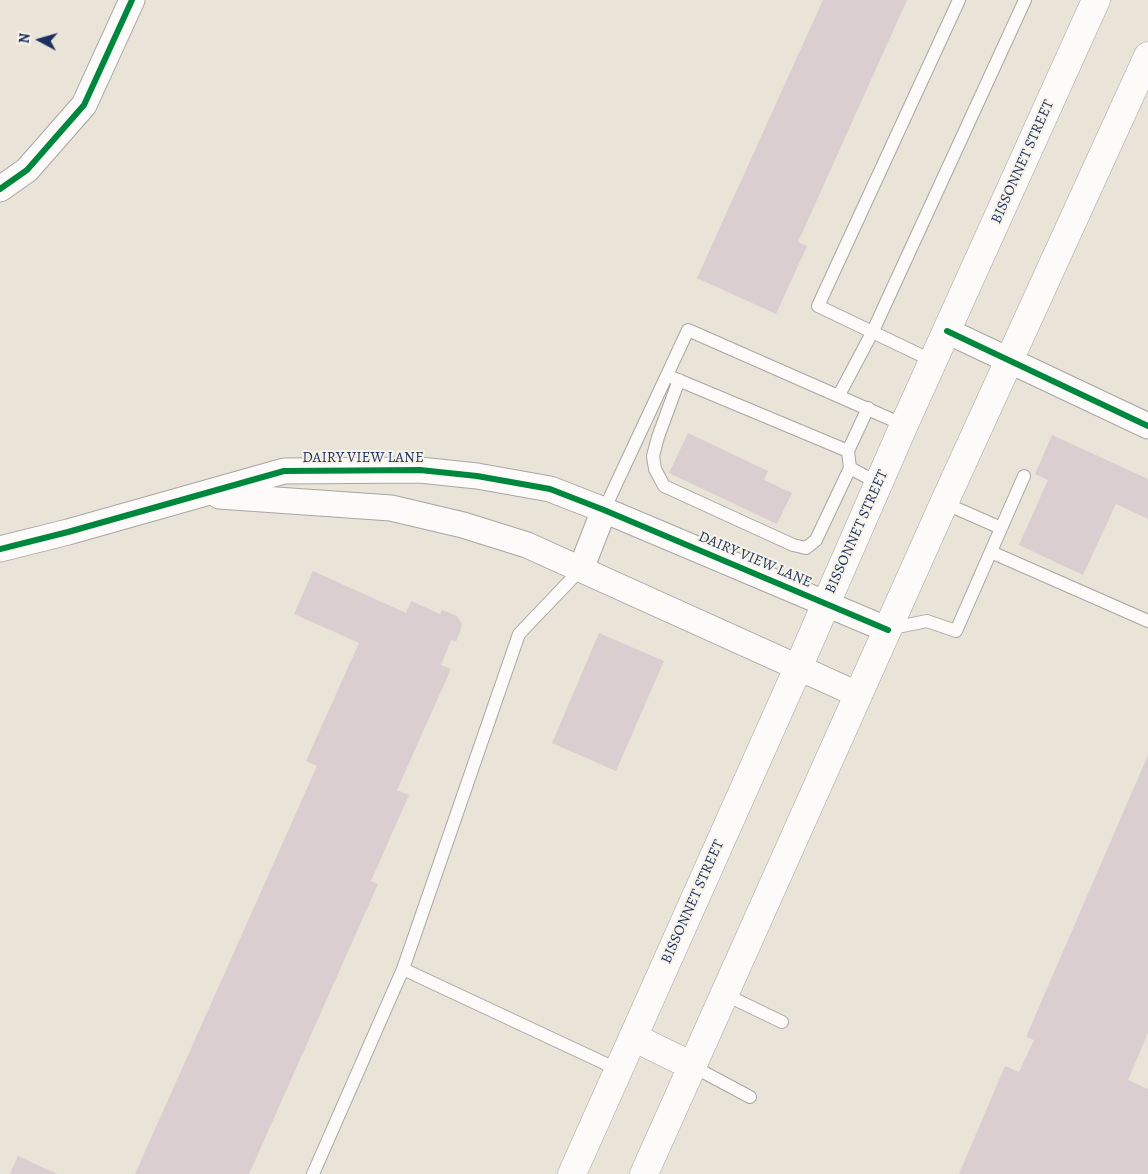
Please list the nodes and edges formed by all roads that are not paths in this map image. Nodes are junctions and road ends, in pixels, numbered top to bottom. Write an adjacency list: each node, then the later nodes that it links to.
1 (132, 0): 6 (street)
2 (959, 0): 7 (lane)
3 (1025, 0): 7 (lane)
4 (1096, 0): 8 (main road, BISSONNET STREET)
5 (1148, 56): 10 (main road)
6 (0, 189)
7 (873, 331): 9 (lane); 13 (lane)
8 (947, 331): 9 (main road, BISSONNET STREET); 10 (street)
9 (933, 360): 15 (main road, BISSONNET STREET)
10 (1009, 361): 16 (street); 22 (main road)
11 (667, 375): 12 (lane); 13 (lane); 23 (lane)
12 (679, 380): 17 (lane); 18 (lane)
13 (838, 395): 14 (lane)
14 (868, 408): 15 (lane); 17 (lane)
15 (904, 425): 20 (main road, BISSONNET STREET)
16 (1148, 426)
17 (848, 451): 18 (lane)
18 (850, 468): 20 (lane)
19 (1024, 476): 24 (lane)
20 (878, 483): 28 (main road, BISSONNET STREET)
21 (202, 494): 23 (street, DAIRY VIEW LANE); 25 (street, DAIRY VIEW LANE); 27 (street, DAIRY VIEW LANE)
22 (944, 503): 24 (lane); 30 (main road)
23 (604, 510): 27 (street); 28 (street, DAIRY VIEW LANE)
24 (1001, 528): 26 (lane)
25 (0, 549)
26 (991, 552): 29 (lane); 30 (lane)
27 (581, 568): 31 (street, DAIRY VIEW LANE); 33 (lane)
28 (826, 603): 30 (street, DAIRY VIEW LANE); 31 (main road, BISSONNET STREET)
29 (1148, 621)
30 (888, 630): 32 (main road)
31 (798, 668): 32 (street, DAIRY VIEW LANE); 36 (main road, BISSONNET STREET)
32 (859, 695): 34 (main road)
33 (403, 969): 38 (lane); 40 (lane)
34 (724, 994): 35 (lane); 37 (main road)
35 (782, 1022)
36 (633, 1037): 37 (main road); 38 (main road, BISSONNET STREET)
37 (692, 1066): 39 (lane); 42 (main road)
38 (619, 1070): 41 (main road, BISSONNET STREET)
39 (750, 1097)
40 (313, 1174)
41 (572, 1174)
42 (644, 1174)

